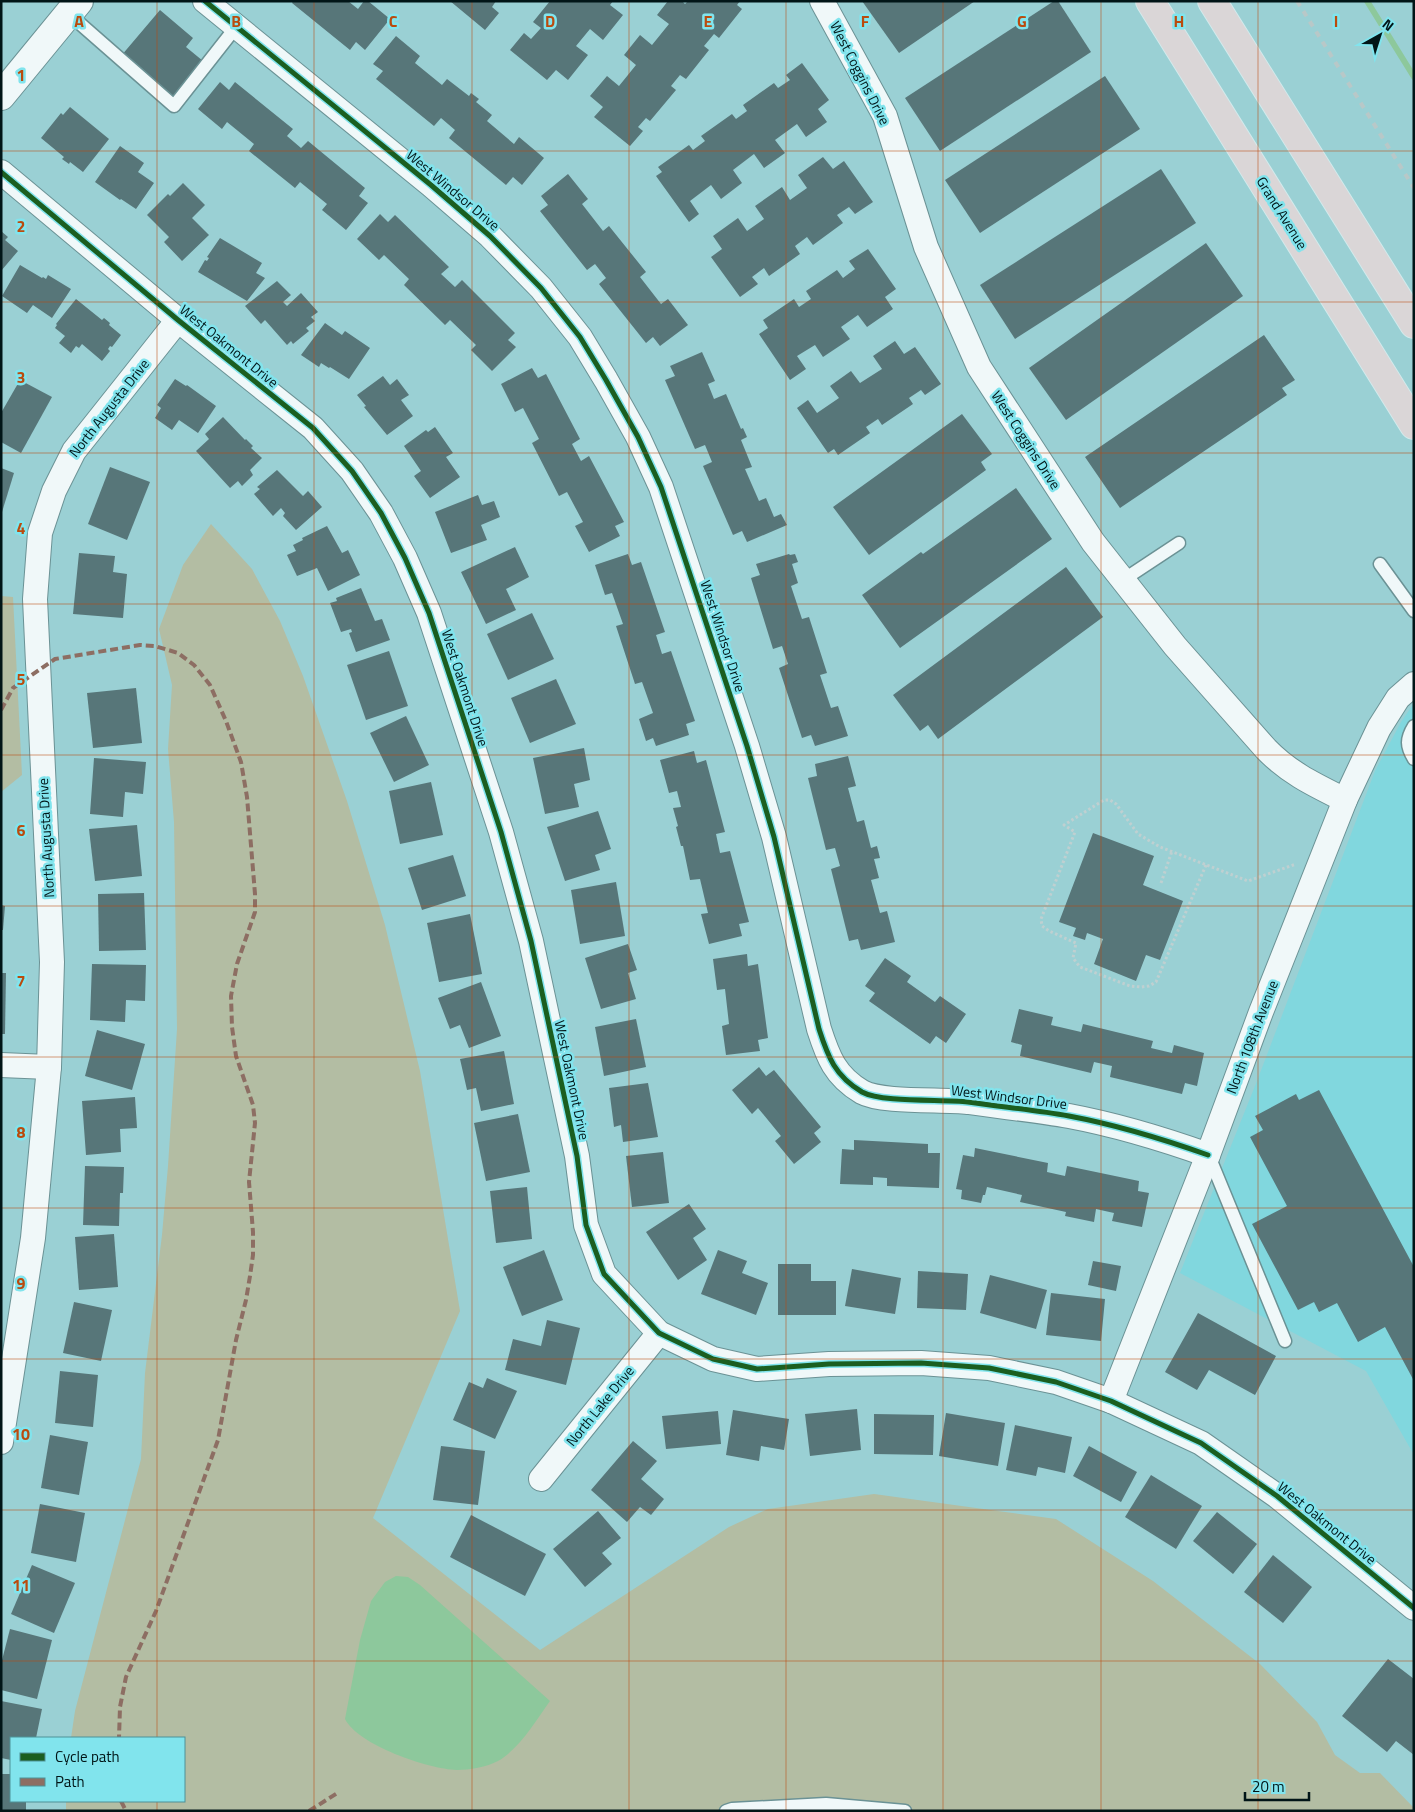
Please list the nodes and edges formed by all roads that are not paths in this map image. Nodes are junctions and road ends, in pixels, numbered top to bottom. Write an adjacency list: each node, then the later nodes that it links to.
1 (205, 1): 6 (street, West Windsor Drive)
2 (822, 1): 14 (street, West Coggins Drive)
3 (1150, 1): 11 (highway, Grand Avenue)
4 (1212, 1): 10 (highway)
5 (74, 8): 6 (lane); 7 (street)
6 (236, 26): 22 (street, West Windsor Drive)
7 (1, 96)
8 (1, 172): 9 (street, West Oakmont Drive)
9 (178, 320): 21 (street, North Augusta Drive); 23 (street, West Oakmont Drive)
10 (1414, 324)
11 (1414, 425)
12 (1178, 543): 14 (lane)
13 (1380, 564): 15 (lane)
14 (1123, 580): 19 (street, West Coggins Drive)
15 (1414, 611)
16 (1414, 684): 19 (street, North 108th Avenue)
17 (1414, 726): 18 (lane)
18 (1414, 759)
19 (1345, 800): 22 (street, North 108th Avenue)
20 (1, 1065): 21 (street)
21 (49, 1067): 25 (street, North Augusta Drive)
22 (1208, 1155): 24 (lane); 26 (street, North 108th Avenue)
23 (659, 1333): 26 (street, West Oakmont Drive); 28 (street, North Lake Drive)
24 (1285, 1341)
25 (5, 1397): 27 (street, North Augusta Drive)
26 (1111, 1402): 29 (street, West Oakmont Drive)
27 (1, 1442)
28 (541, 1479)
29 (1414, 1608)
30 (726, 1811): 31 (lane)
31 (905, 1811)

